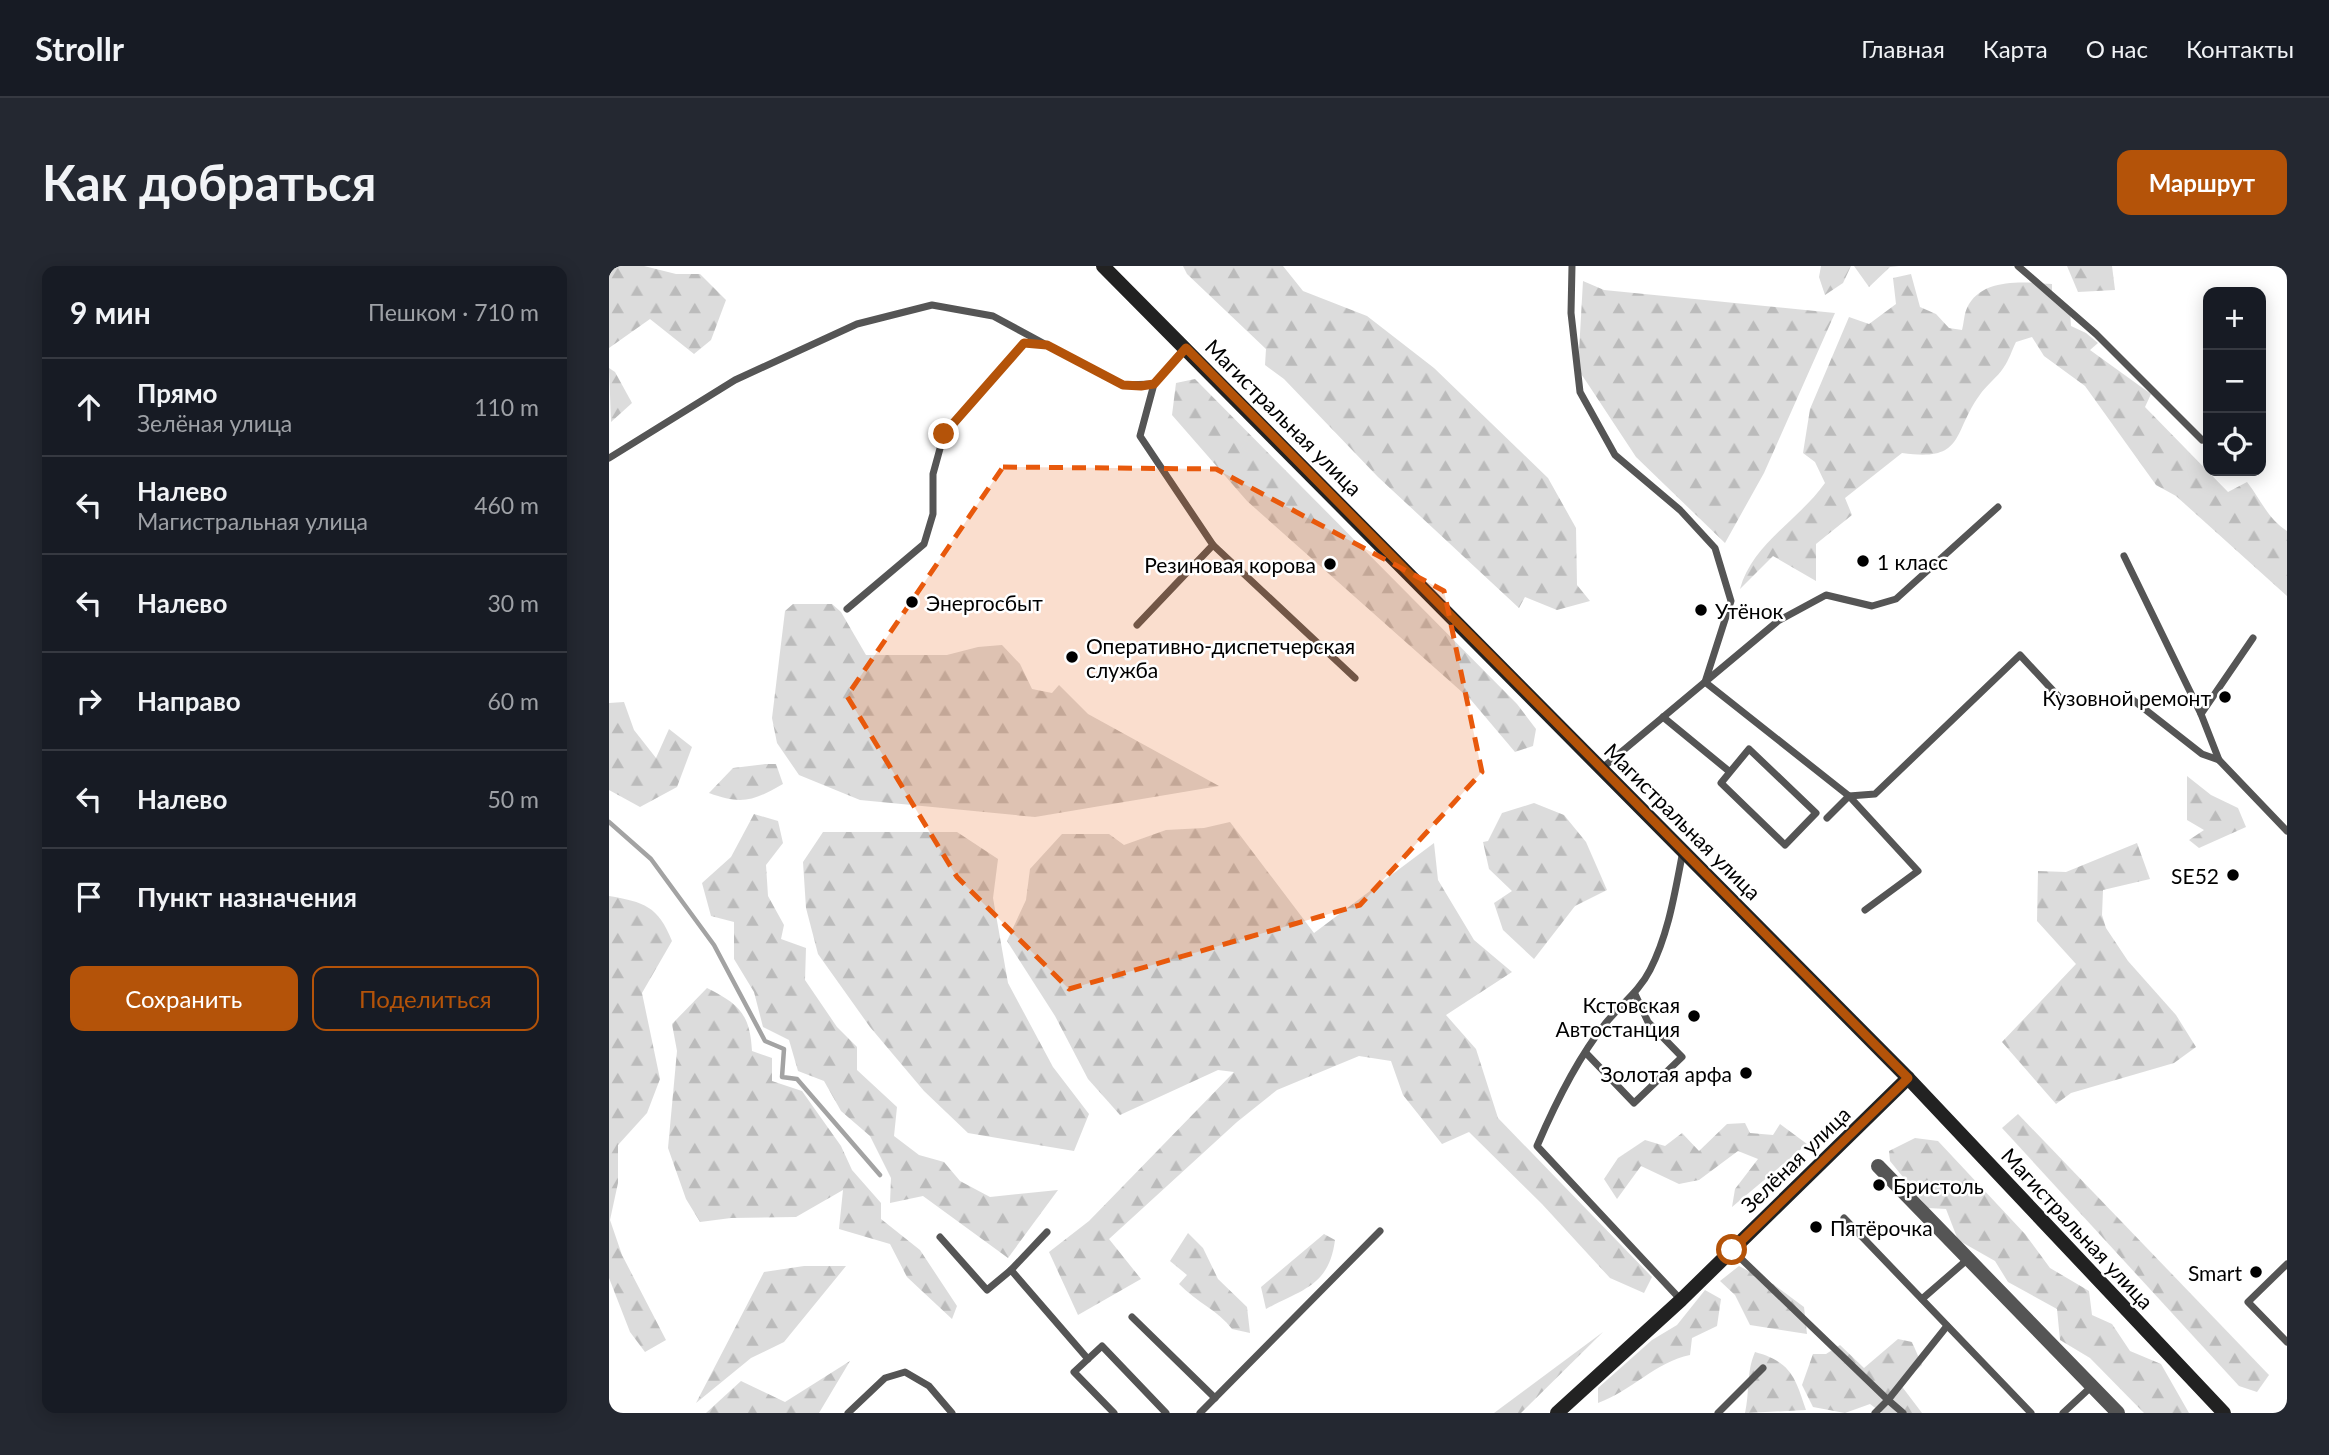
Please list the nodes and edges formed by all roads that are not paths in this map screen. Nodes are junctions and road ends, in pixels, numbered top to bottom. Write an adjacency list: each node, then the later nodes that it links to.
1 (1103, 266): 5 (main road, Магистральная улица)
2 (1572, 266): 16 (lane)
3 (2018, 266): 7 (lane)
4 (1047, 345): 6 (lane); 8 (lane); 12 (lane)
5 (1186, 348): 6 (lane); 22 (main road, Магистральная улица)
6 (1154, 384): 10 (lane)
7 (2203, 440)
8 (609, 458)
9 (1998, 507): 16 (lane)
10 (1213, 545): 13 (lane); 15 (lane)
11 (2124, 556): 19 (lane)
12 (847, 609)
13 (1137, 625)
14 (2253, 638): 19 (lane)
15 (1355, 678)
16 (1705, 682): 20 (lane); 24 (lane)
17 (2058, 696): 24 (lane)
18 (2128, 696): 21 (lane)
19 (2201, 714): 21 (lane)
20 (1663, 717): 22 (lane); 23 (lane)
21 (2219, 760): 26 (lane)
22 (1601, 769): 27 (main road, Магистральная улица)
23 (1730, 772): 23 (lane)
24 (1849, 796): 25 (lane); 28 (lane)
25 (1827, 818)
26 (2287, 831)
27 (1683, 851): 29 (lane); 31 (main road, Магистральная улица)
28 (1865, 910)
29 (1635, 994): 30 (lane); 30 (lane)
30 (1586, 1053): 42 (lane)
31 (1908, 1078): 37 (main road, Зелёная улица); 63 (main road, Магистральная улица)
32 (1878, 1166): 38 (street)
33 (1844, 1218): 41 (lane)
34 (1380, 1231): 49 (lane)
35 (1047, 1232): 40 (lane)
36 (940, 1237): 40 (lane)
37 (1732, 1250): 42 (main road, Зелёная улица); 50 (lane)
38 (1968, 1259): 41 (lane); 48 (street)
39 (2287, 1264): 45 (lane)
40 (1011, 1270): 46 (lane)
41 (1921, 1299): 44 (lane)
42 (1681, 1300): 56 (main road, Зелёная улица)
43 (1132, 1317): 49 (lane)
44 (1947, 1326): 50 (lane); 60 (lane)
45 (2287, 1342)
46 (1088, 1359): 53 (lane); 54 (lane)
47 (1763, 1368): 57 (lane)
48 (2092, 1386): 61 (lane); 62 (street)
49 (1215, 1398): 55 (lane)
50 (1888, 1400): 58 (lane); 59 (lane)
51 (848, 1413): 52 (lane)
52 (953, 1413)
53 (1114, 1413)
54 (1166, 1413)
55 (1200, 1413)
56 (1557, 1413)
57 (1718, 1413)
58 (1875, 1413)
59 (1902, 1413)
60 (2031, 1413)
61 (2063, 1413)
62 (2118, 1413)
63 (2224, 1413)

